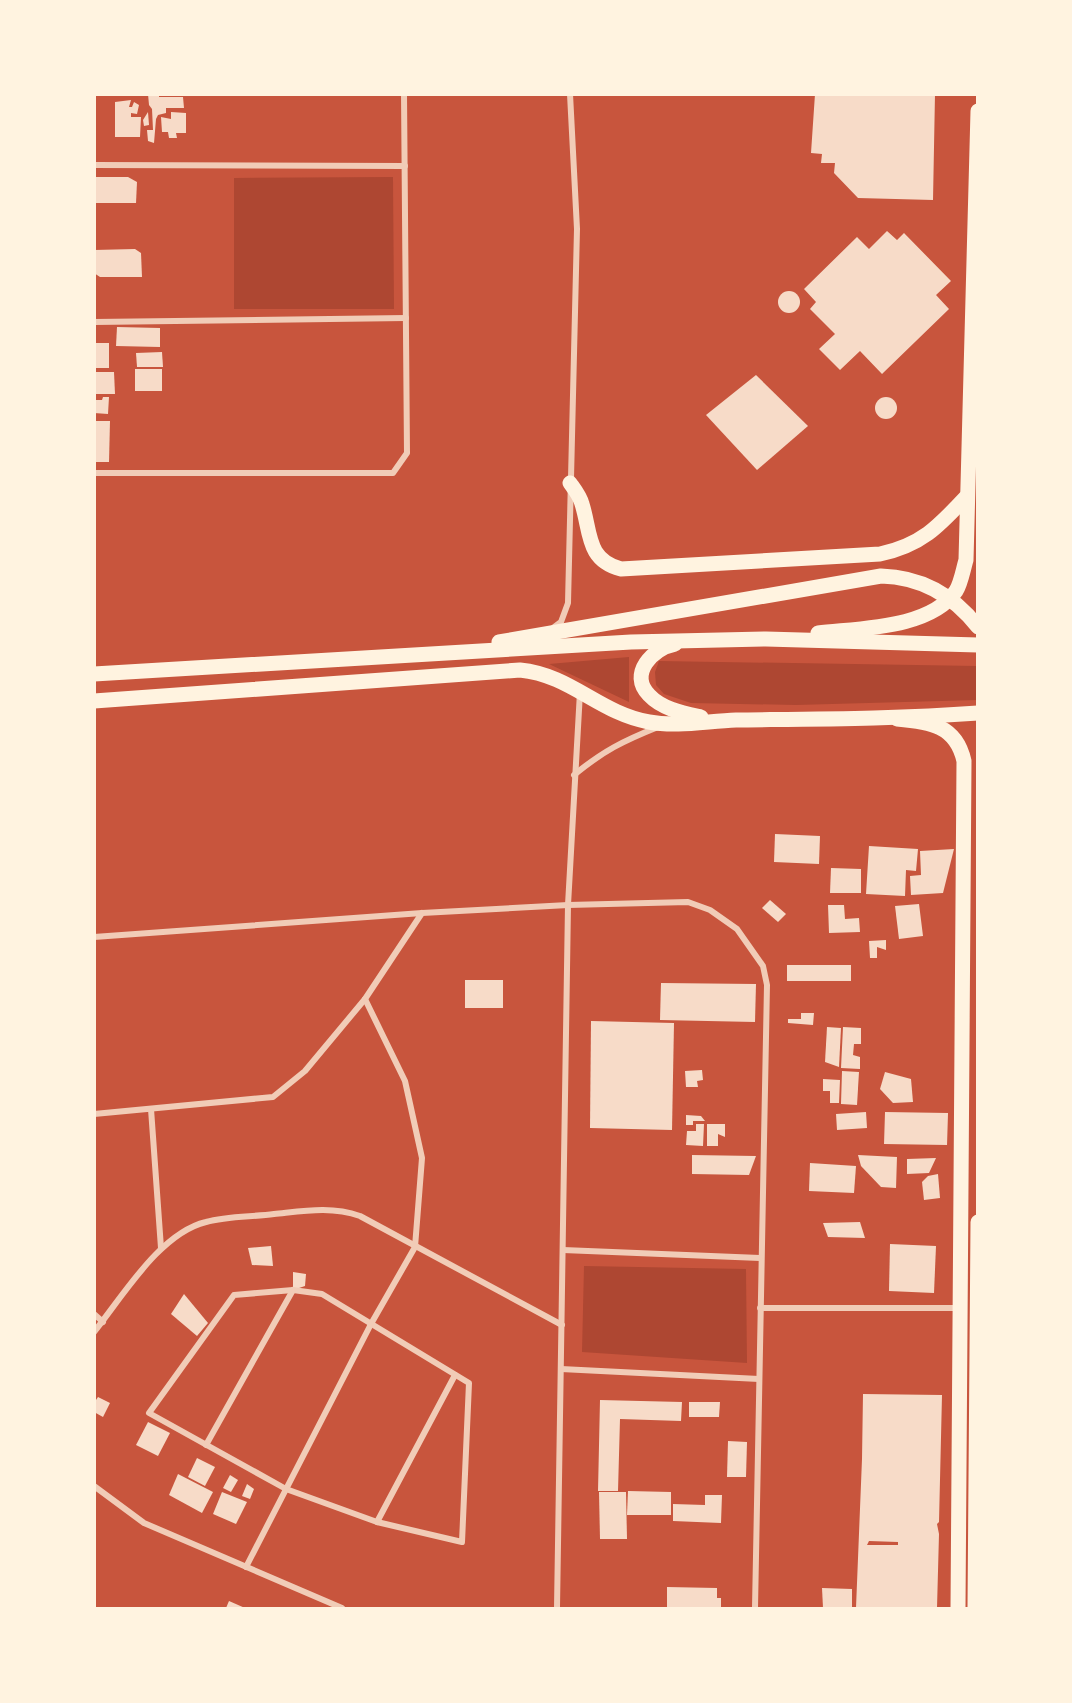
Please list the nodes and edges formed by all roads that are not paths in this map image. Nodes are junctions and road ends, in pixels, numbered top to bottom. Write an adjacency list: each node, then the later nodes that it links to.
1 (404, 94): 5 (street)
2 (570, 94): 9 (street)
3 (978, 111): 10 (highway)
4 (94, 165): 5 (street)
5 (405, 165): 6 (street)
6 (406, 318): 7 (street); 8 (street)
7 (94, 322)
8 (94, 473)
9 (570, 483): 10 (highway); 12 (street)
10 (967, 496): 13 (highway)
11 (978, 627): 12 (highway)
12 (539, 633): 16 (highway)
13 (766, 639): 14 (highway); 15 (highway)
14 (702, 640): 16 (highway); 22 (highway)
15 (978, 645)
16 (429, 654): 17 (highway)
17 (94, 674)
18 (580, 692): 19 (highway); 23 (highway); 24 (street)
19 (94, 701)
20 (978, 713): 21 (highway)
21 (897, 719): 22 (highway); 26 (highway)
22 (732, 720): 23 (highway)
23 (664, 724): 24 (street)
24 (574, 775): 27 (street)
25 (978, 882): 26 (highway)
26 (963, 903): 40 (highway)
27 (568, 905): 28 (street); 36 (street); 37 (street)
28 (422, 914): 29 (street); 30 (street)
29 (94, 937)
30 (365, 999): 31 (street); 34 (street)
31 (151, 1109): 32 (street); 35 (street)
32 (94, 1114)
33 (978, 1222): 58 (highway)
34 (415, 1247): 35 (street); 43 (street); 44 (street)
35 (160, 1248): 42 (street)
36 (563, 1250): 37 (street); 44 (street)
37 (760, 1258): 39 (street)
38 (292, 1290): 43 (street); 49 (street); 49 (street)
39 (760, 1308): 40 (street); 48 (street)
40 (960, 1308): 57 (highway)
41 (94, 1314): 42 (street)
42 (103, 1322): 45 (street)
43 (371, 1324): 47 (street); 51 (street)
44 (562, 1325): 46 (street)
45 (94, 1332)
46 (561, 1369): 48 (street); 55 (street)
47 (455, 1375): 52 (street); 52 (street)
48 (759, 1379): 56 (street)
49 (206, 1445): 51 (street)
50 (94, 1486): 53 (street)
51 (286, 1489): 52 (street); 53 (street)
52 (376, 1522)
53 (246, 1567): 54 (street)
54 (342, 1608)
55 (557, 1608)
56 (755, 1608)
57 (958, 1608)
58 (975, 1608)

